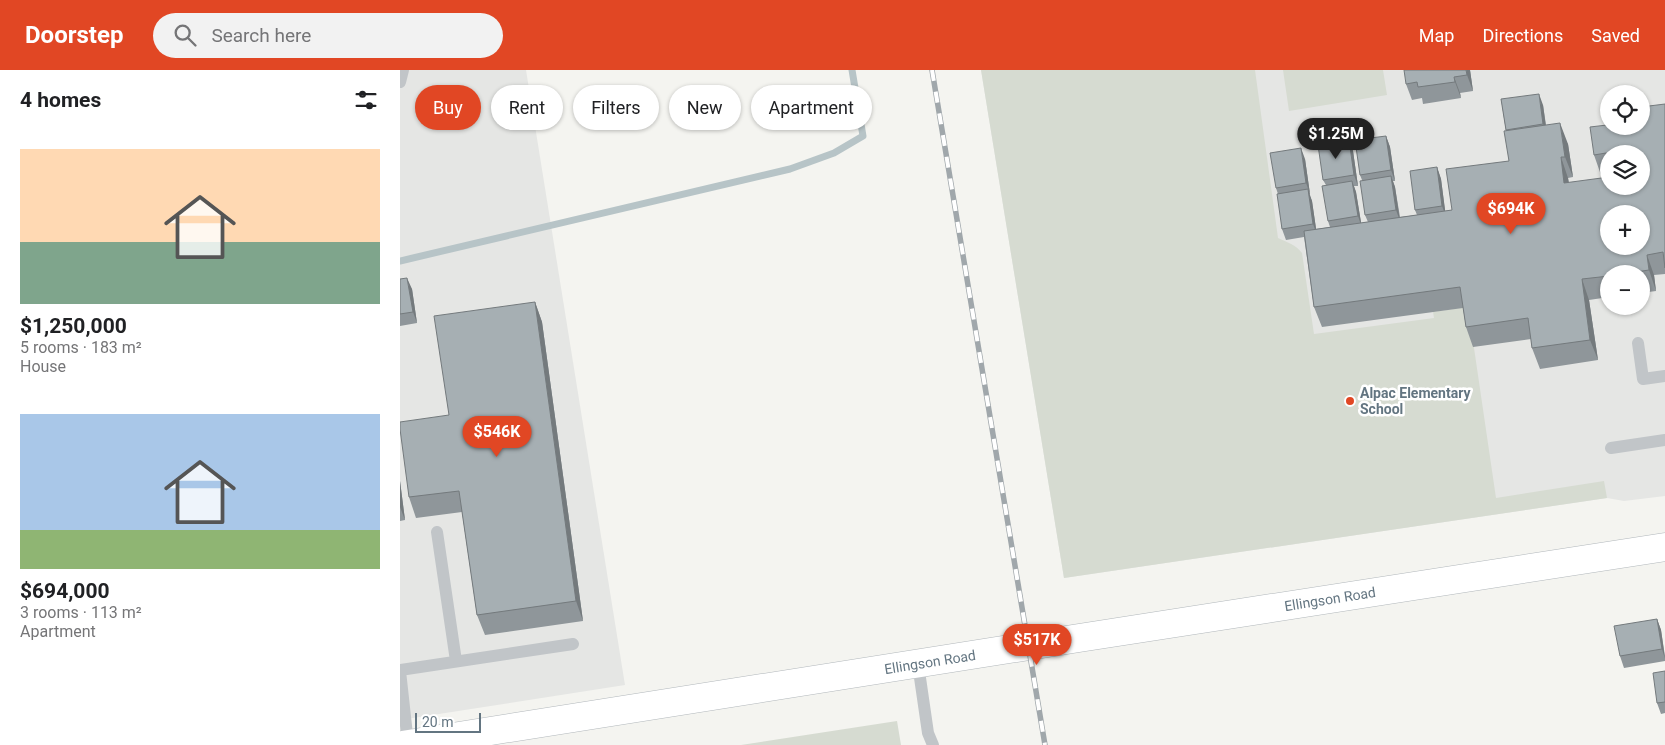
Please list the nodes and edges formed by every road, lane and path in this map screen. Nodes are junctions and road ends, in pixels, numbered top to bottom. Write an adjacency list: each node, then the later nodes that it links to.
1 (403, 70): 2 (lane)
2 (400, 82)
3 (1638, 343): 4 (lane)
4 (1665, 376)
5 (1665, 440): 6 (lane)
6 (1612, 448)
7 (437, 532): 10 (lane)
8 (1665, 548): 11 (main road, Ellingson Road)
9 (573, 644): 10 (lane)
10 (456, 661): 12 (lane)
11 (918, 664): 13 (main road, Ellingson Road); 14 (lane)
12 (400, 670): 13 (lane)
13 (405, 744)
14 (933, 745)

